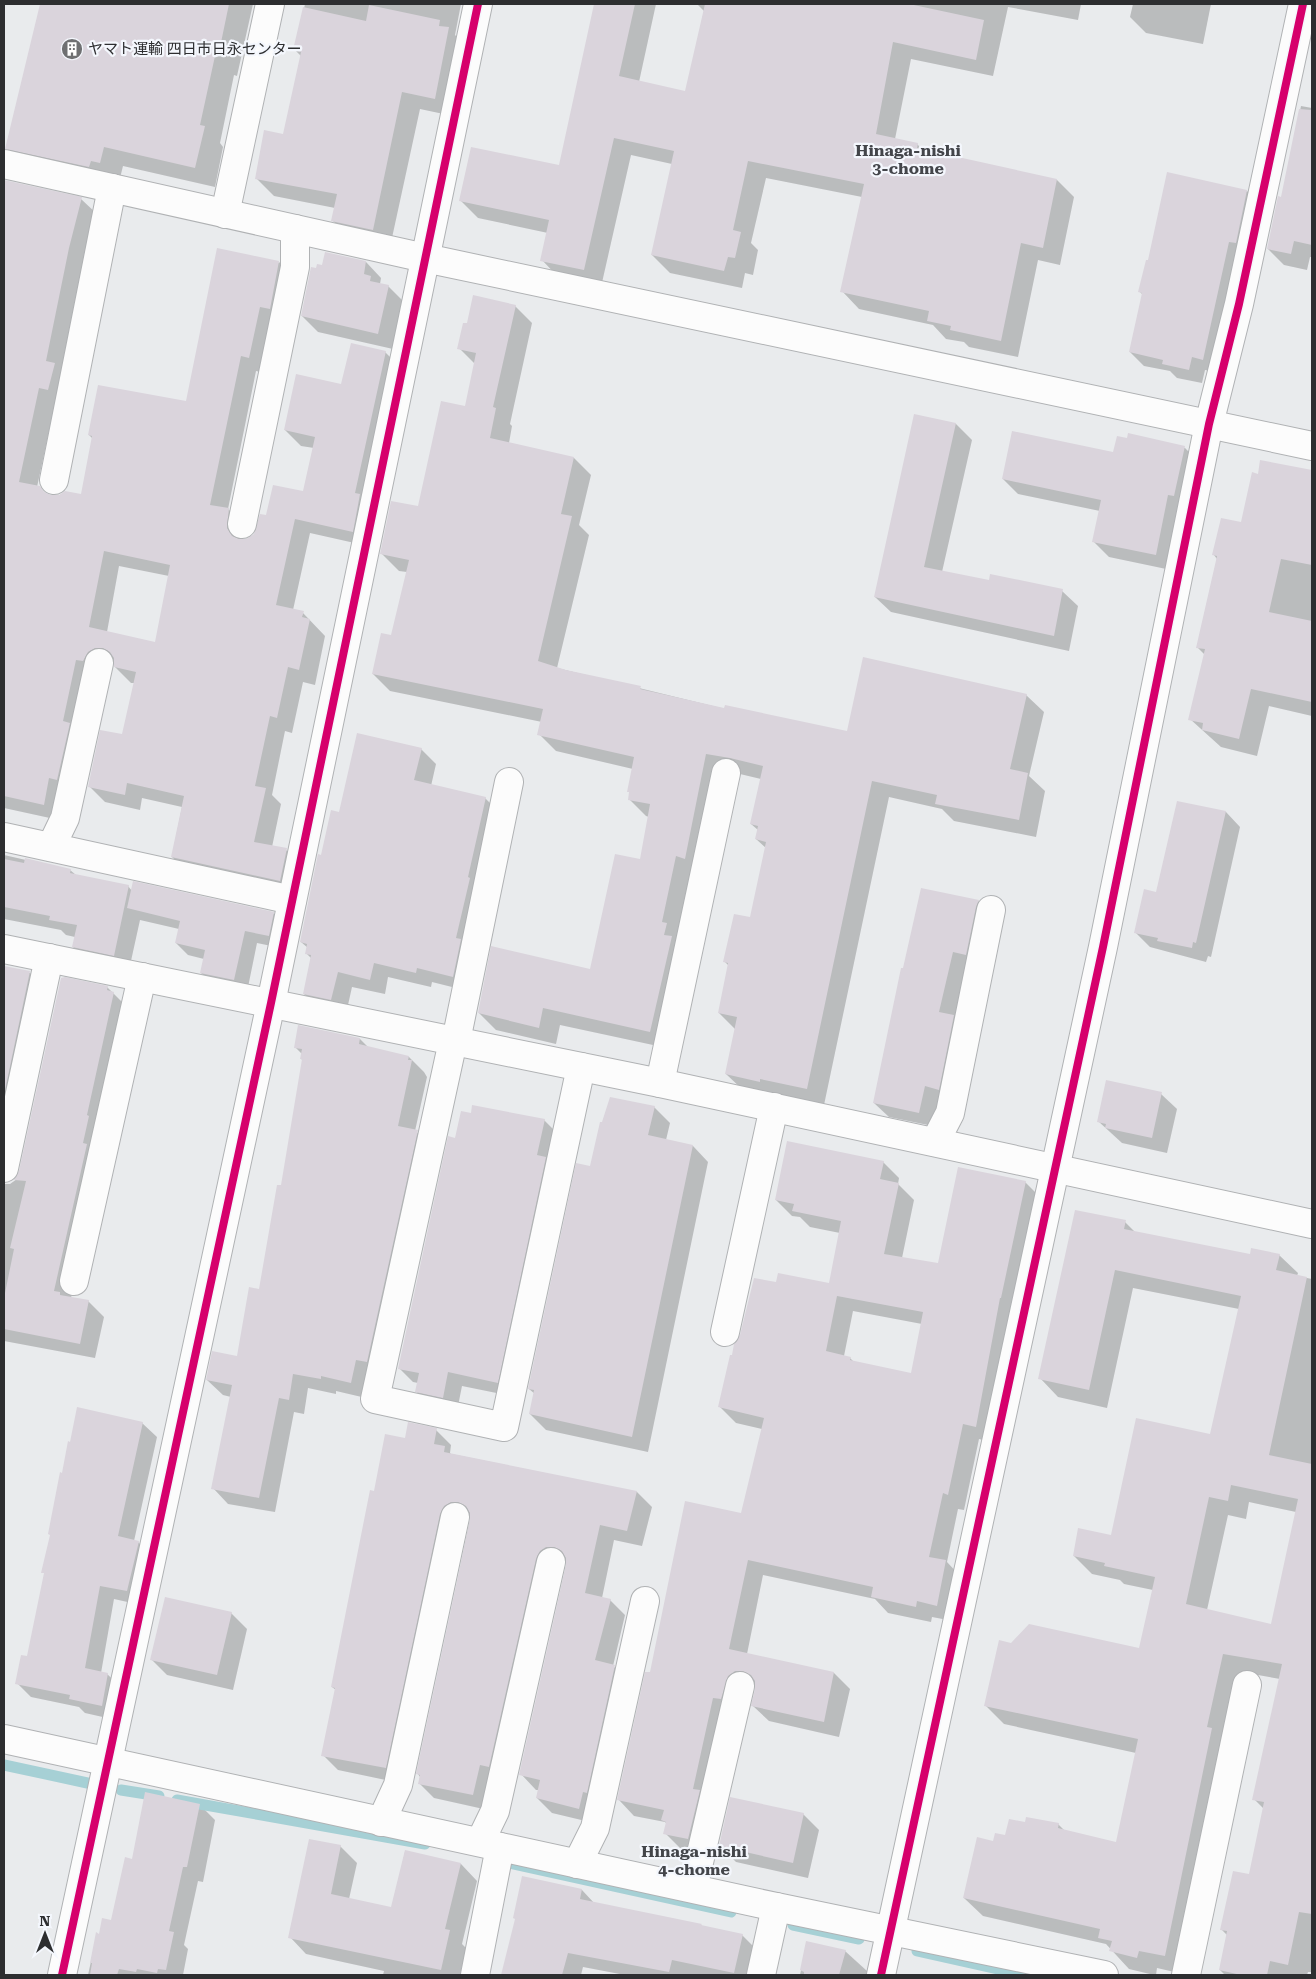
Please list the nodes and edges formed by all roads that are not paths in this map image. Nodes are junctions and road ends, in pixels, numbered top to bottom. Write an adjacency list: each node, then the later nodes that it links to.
1 (270, 4): 6 (street)
2 (478, 4): 8 (street)
3 (1303, 4): 9 (street)
4 (4, 164): 5 (street)
5 (112, 188): 6 (street); 11 (street)
6 (225, 214): 7 (street)
7 (295, 229): 8 (street); 12 (street)
8 (425, 258): 9 (street); 18 (street)
9 (1209, 424): 10 (street); 30 (street)
10 (1312, 446)
11 (54, 480)
12 (242, 524)
13 (99, 663): 17 (street)
14 (726, 773): 26 (street)
15 (509, 782): 24 (street)
16 (4, 837): 17 (street)
17 (51, 847): 18 (street)
18 (292, 900): 23 (street)
19 (991, 910): 28 (street)
20 (4, 949): 21 (street)
21 (49, 958): 22 (street); 29 (street)
22 (142, 977): 23 (street); 32 (street)
23 (271, 1002): 24 (street); 40 (street)
24 (455, 1041): 25 (street); 25 (street)
25 (581, 1067): 26 (street)
26 (660, 1083): 27 (street)
27 (774, 1107): 28 (street); 33 (street)
28 (935, 1142): 30 (street)
29 (4, 1168)
30 (1056, 1168): 31 (street); 46 (street)
31 (1312, 1224)
32 (74, 1281)
33 (725, 1332)
34 (454, 1517): 41 (street)
35 (551, 1562): 42 (street)
36 (645, 1601): 43 (street)
37 (1247, 1685): 52 (street)
38 (740, 1686): 44 (street)
39 (4, 1739): 40 (street)
40 (108, 1762): 41 (street); 47 (street)
41 (382, 1822): 42 (street)
42 (490, 1845): 43 (street); 48 (street)
43 (577, 1864): 44 (street)
44 (693, 1888): 45 (street)
45 (776, 1907): 46 (street); 49 (street)
46 (891, 1931): 50 (street); 51 (street)
47 (62, 1975)
48 (475, 1975)
49 (761, 1975)
50 (881, 1975)
51 (1104, 1975)
52 (1186, 1975)

